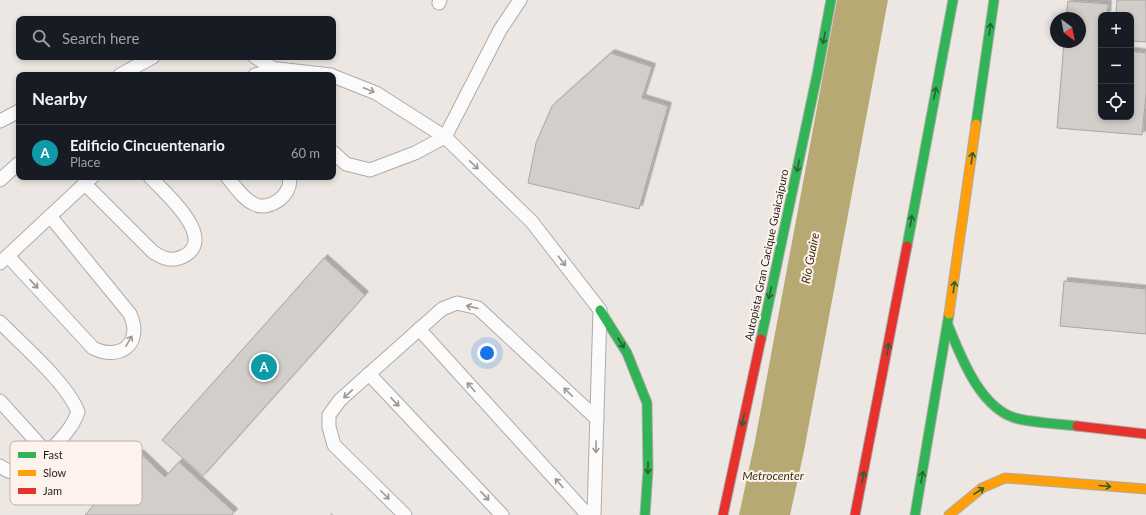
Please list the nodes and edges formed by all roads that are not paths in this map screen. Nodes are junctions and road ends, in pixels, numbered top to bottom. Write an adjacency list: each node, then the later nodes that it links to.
1 (520, 0): 12 (lane)
2 (831, 0): 39 (highway, Autopista Gran Cacique Guaicaipuro, one-way to 39)
3 (953, 0): 40 (highway, one-way to 3)
4 (994, 0): 24 (highway, one-way to 4)
5 (147, 60): 7 (lane)
6 (260, 60): 8 (lane)
7 (124, 72)
8 (280, 72)
9 (336, 77): 12 (lane, one-way to 12)
10 (16, 112): 11 (lane)
11 (0, 121)
12 (446, 137): 13 (lane); 22 (lane, one-way to 22)
13 (336, 155)
14 (16, 166): 15 (lane)
15 (0, 180)
16 (89, 180): 17 (lane); 20 (lane)
17 (153, 180)
18 (230, 180): 19 (lane)
19 (290, 180)
20 (50, 216): 21 (lane); 21 (lane, one-way to 20)
21 (4, 259)
22 (600, 310): 28 (lane); 38 (highway, one-way to 38)
23 (0, 322): 31 (lane)
24 (948, 325): 29 (highway); 41 (highway, one-way to 24)
25 (418, 330): 26 (lane); 28 (lane, one-way to 25); 35 (lane, one-way to 25)
26 (368, 374): 36 (lane, one-way to 36); 37 (lane, one-way to 37)
27 (0, 401): 30 (lane)
28 (597, 419): 35 (lane, one-way to 35)
29 (1146, 434)
30 (36, 441)
31 (58, 441)
32 (0, 466): 33 (lane)
33 (10, 472)
34 (1146, 489): 42 (highway, one-way to 34)
35 (589, 514)
36 (405, 515)
37 (502, 515)
38 (645, 515)
39 (723, 515)
40 (855, 515)
41 (915, 515)
42 (949, 515)

